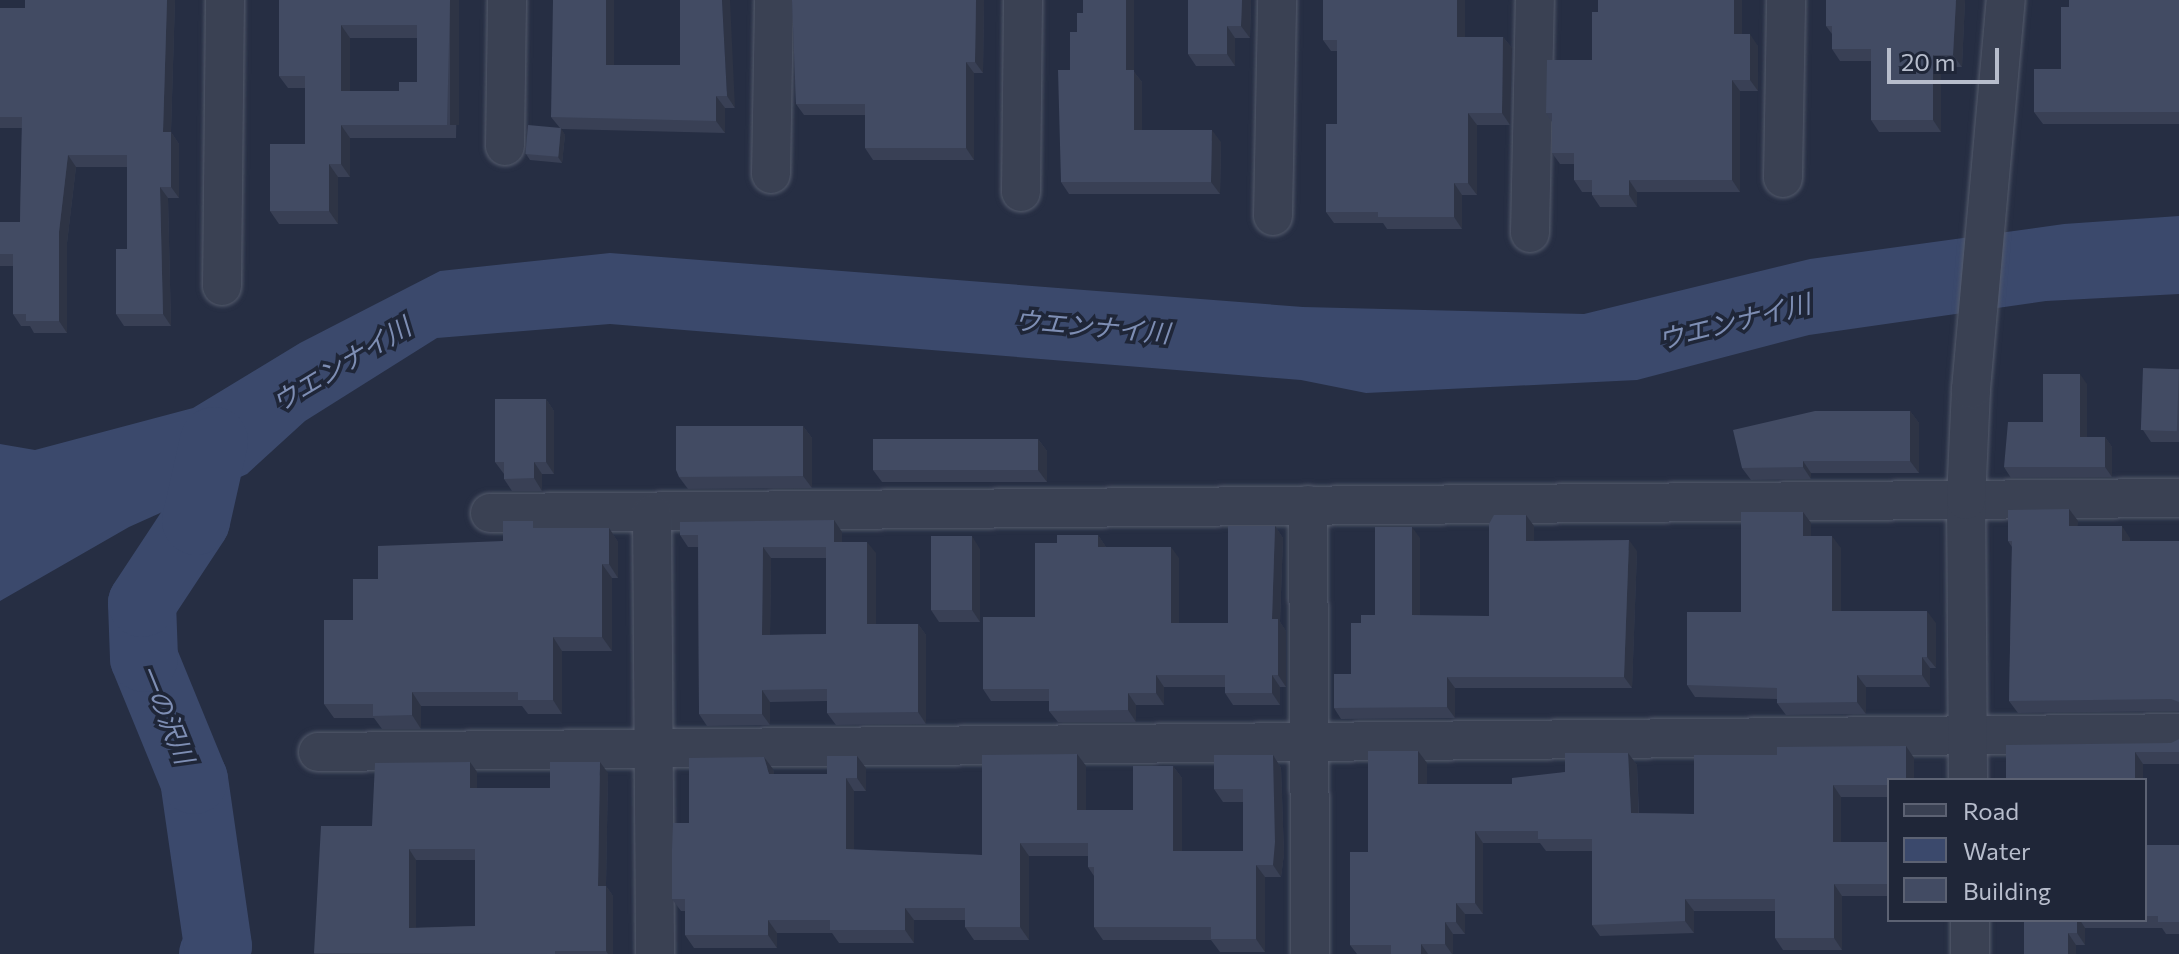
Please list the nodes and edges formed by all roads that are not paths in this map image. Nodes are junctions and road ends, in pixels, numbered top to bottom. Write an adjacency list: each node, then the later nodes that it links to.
1 (225, 0): 15 (street)
2 (507, 0): 9 (street)
3 (774, 0): 10 (street)
4 (1023, 0): 12 (street)
5 (1277, 0): 13 (street)
6 (1535, 0): 14 (street)
7 (1786, 0): 11 (street)
8 (2006, 0): 17 (street)
9 (505, 146)
10 (771, 174)
11 (1783, 178)
12 (1021, 192)
13 (1273, 216)
14 (1530, 233)
15 (222, 286)
16 (2179, 498): 17 (street)
17 (1966, 500): 18 (street); 22 (street)
18 (1308, 505): 20 (street); 23 (street)
19 (490, 513): 20 (street)
20 (652, 514): 24 (street)
21 (2179, 733): 22 (street)
22 (1968, 735): 23 (street); 26 (street)
23 (1308, 745): 24 (street); 29 (street)
24 (653, 751): 25 (street); 28 (street)
25 (318, 752)
26 (1968, 778)
27 (1970, 922): 30 (street)
28 (655, 954)
29 (1310, 954)
30 (1970, 954)

